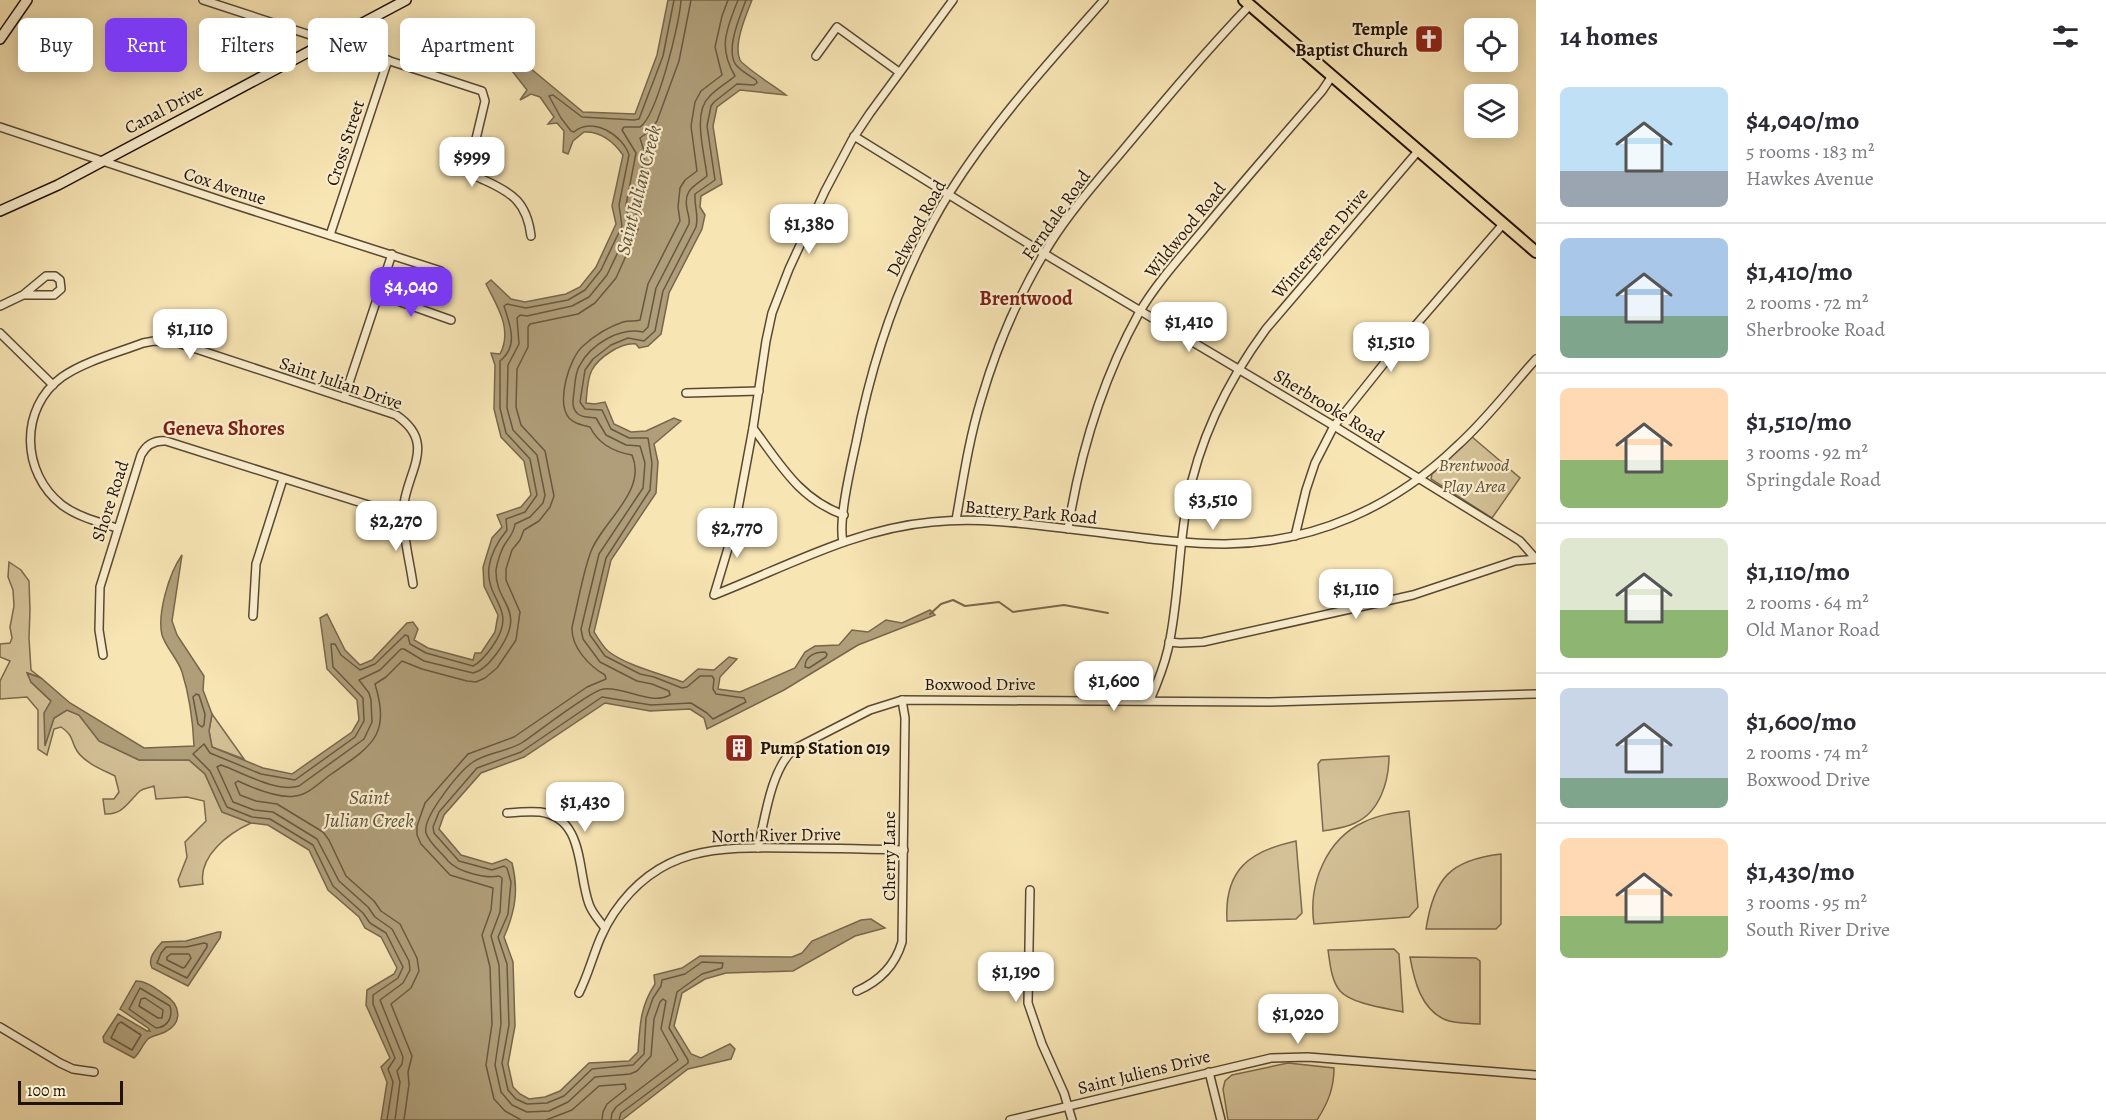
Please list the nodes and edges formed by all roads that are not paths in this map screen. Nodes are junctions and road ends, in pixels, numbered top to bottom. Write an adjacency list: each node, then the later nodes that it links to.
1 (27, 0): 9 (main road)
2 (203, 0): 8 (street)
3 (406, 0): 7 (main road, Canal Drive)
4 (953, 0): 14 (street)
5 (1104, 0): 20 (street, Delwood Road)
6 (1247, 2): 15 (main road); 27 (street, Ferndale Road)
7 (371, 18)
8 (308, 33)
9 (0, 39)
10 (308, 51): 19 (main road, Canal Drive)
11 (816, 56): 14 (street)
12 (388, 60): 24 (street)
13 (384, 72): 23 (street, Cross Street)
14 (899, 72): 17 (street)
15 (1332, 75): 18 (main road); 32 (street, Wildwood Road)
16 (0, 127): 19 (street, Cox Avenue)
17 (854, 136): 20 (street, Sherbrooke Road); 38 (street)
18 (1419, 150): 22 (main road); 36 (street, Wintergreen Drive)
19 (101, 161): 21 (main road, Canal Drive); 23 (street, Cox Avenue)
20 (949, 194): 27 (street, Sherbrooke Road); 45 (street, Delwood Road)
21 (0, 211)
22 (1504, 223): 25 (main road); 41 (street)
23 (330, 235): 26 (street, Cox Avenue)
24 (531, 236)
25 (1536, 252)
26 (392, 254): 28 (street, Cox Avenue); 29 (street)
27 (1045, 254): 32 (street, Sherbrooke Road); 47 (street, Ferndale Road)
28 (441, 271)
29 (378, 294): 33 (street); 40 (street)
30 (23, 295): 30 (street); 31 (street)
31 (0, 306)
32 (1140, 311): 36 (street, Sherbrooke Road); 49 (street, Wildwood Road)
33 (451, 320)
34 (0, 333): 37 (street)
35 (1536, 359): 43 (street, Battery Park Road)
36 (1239, 369): 41 (street, Sherbrooke Road); 51 (street, Wintergreen Drive)
37 (53, 385): 40 (street, Saint Julian Drive); 48 (street, Saint Julian Drive)
38 (759, 392): 39 (street); 42 (street)
39 (686, 393)
40 (344, 398): 46 (street, Saint Julian Drive)
41 (1334, 426): 43 (street, Sherbrooke Road); 50 (street)
42 (753, 428): 45 (street); 52 (street, Battery Park Road)
43 (1420, 478): 50 (street, Battery Park Road); 53 (street, Sherbrooke Road)
44 (283, 479): 46 (street, Shore Road); 48 (street, Shore Road); 55 (street)
45 (844, 515): 52 (street)
46 (403, 516): 54 (street, Saint Julian Drive)
47 (956, 520): 49 (street, Battery Park Road); 52 (street, Battery Park Road)
48 (117, 528): 57 (street, Shore Road)
49 (1068, 529): 51 (street, Battery Park Road)
50 (1295, 536): 51 (street, Battery Park Road)
51 (1181, 541): 56 (street, Wintergreen Drive)
52 (843, 542)
53 (1536, 559): 56 (street)
54 (413, 584)
55 (253, 616)
56 (1169, 642): 60 (street, Wintergreen Drive)
57 (103, 655)
58 (1536, 694): 60 (street, Boxwood Drive)
59 (902, 700): 60 (street, Boxwood Drive); 62 (street, Boxwood Drive); 63 (street, Cherry Lane)
60 (1150, 700)
61 (507, 813): 65 (street)
62 (758, 848): 63 (street, North River Drive); 65 (street, North River Drive)
63 (904, 850): 66 (street, Cherry Lane)
64 (1030, 890): 72 (street)
65 (604, 927): 67 (street, North River Drive)
66 (857, 991)
67 (579, 993)
68 (0, 1027): 69 (street)
69 (94, 1072)
70 (1209, 1072): 71 (street, Saint Juliens Drive); 72 (street, Saint Juliens Drive); 75 (street)
71 (1536, 1075)
72 (1067, 1106): 73 (street, Saint Juliens Drive); 74 (street)
73 (1010, 1120)
74 (1072, 1120)
75 (1221, 1120)

